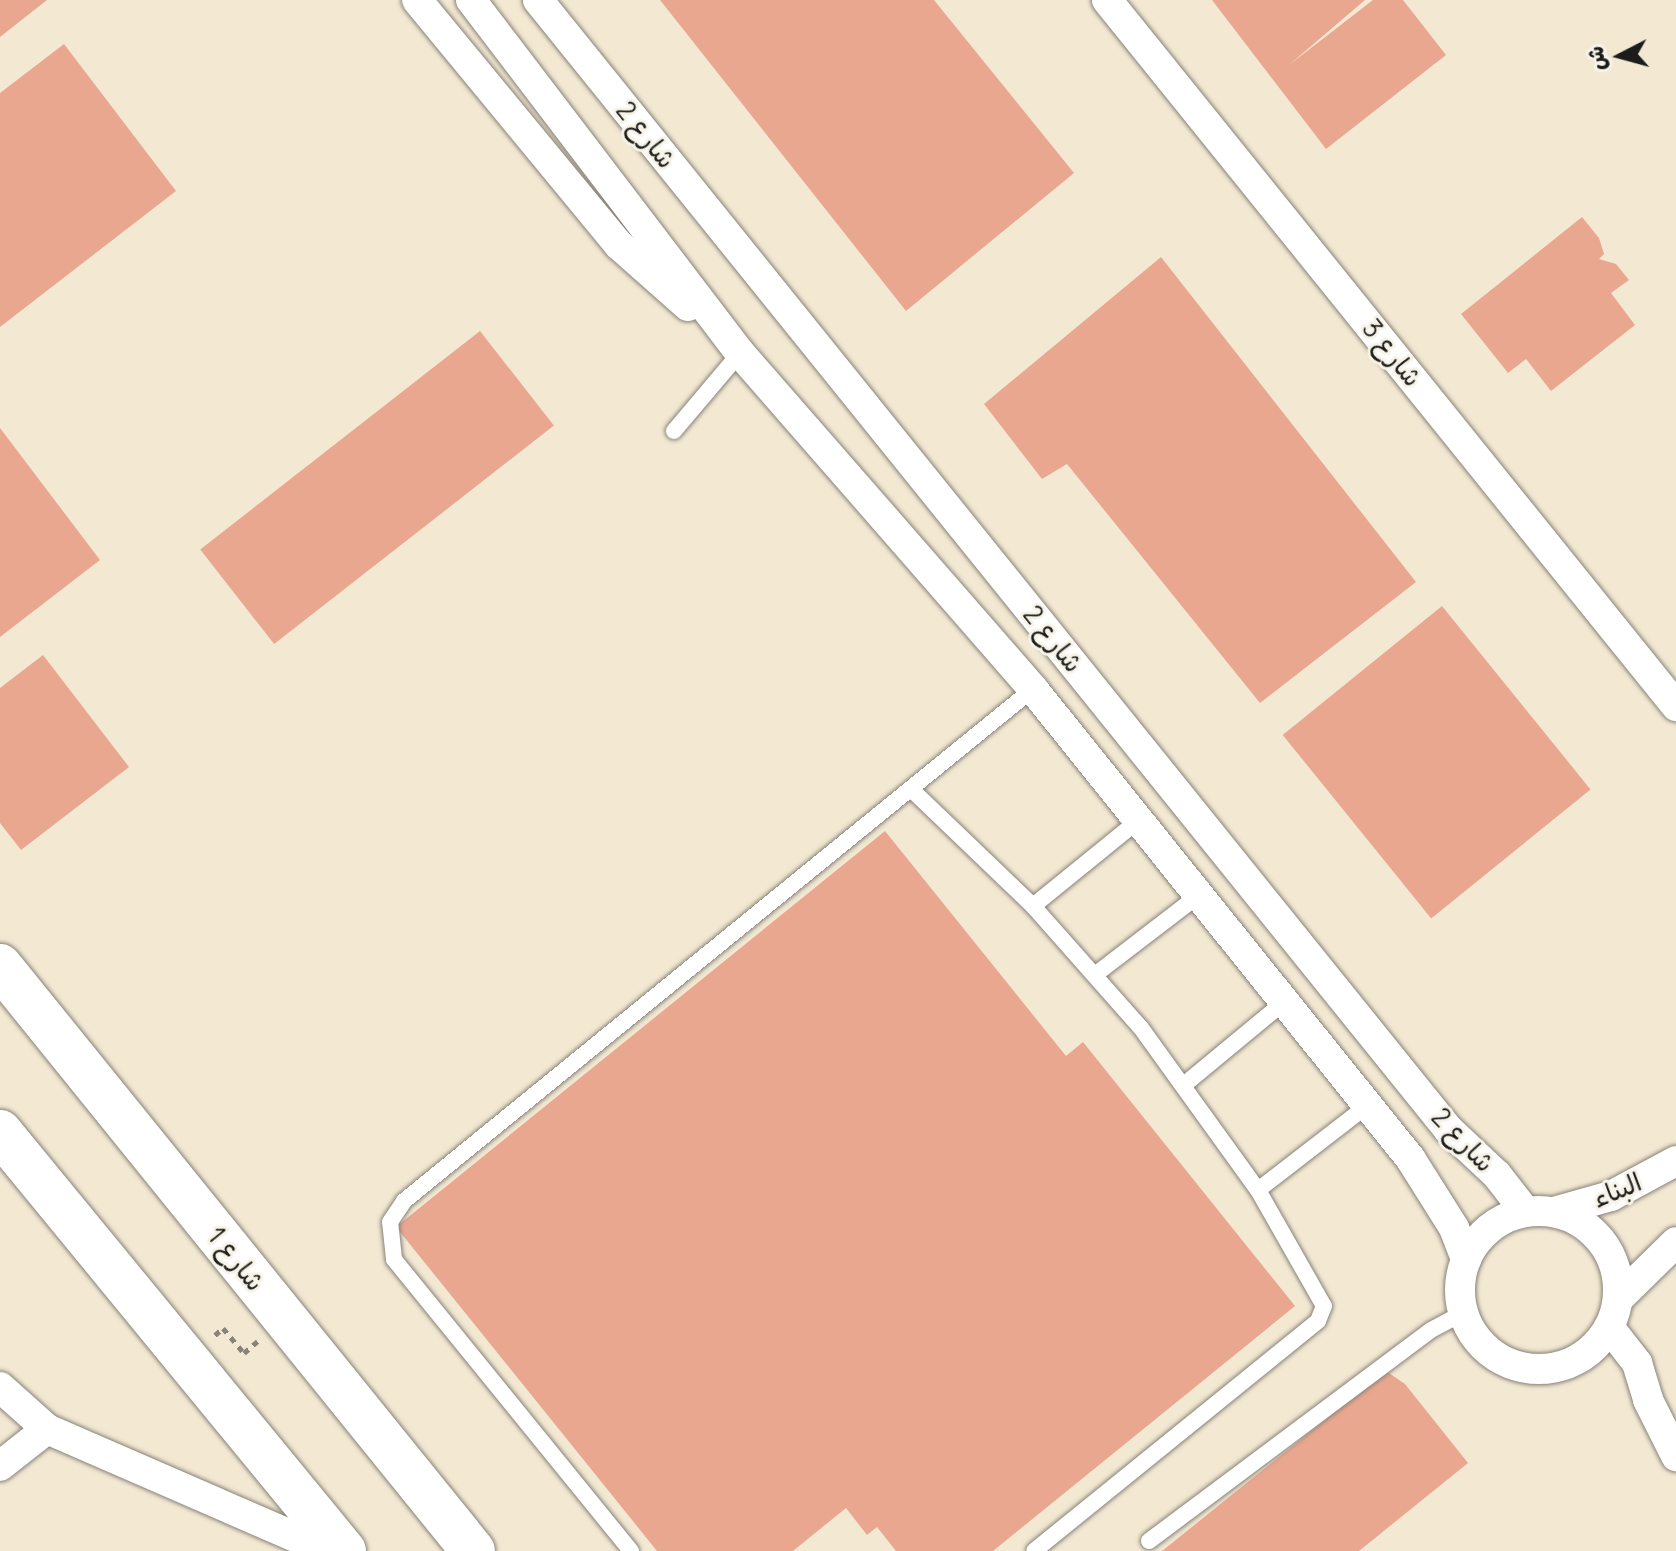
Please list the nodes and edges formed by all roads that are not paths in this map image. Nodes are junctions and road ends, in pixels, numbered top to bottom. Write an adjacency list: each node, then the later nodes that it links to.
1 (417, 0): 7 (street, شارع 2)
2 (471, 0): 7 (street, شارع 2)
3 (538, 0): 6 (street, شارع 2)
4 (561, 0): 6 (street, شارع 2)
5 (1107, 0): 10 (street, شارع 3)
6 (586, 61): 23 (street, شارع 2)
7 (740, 353): 8 (lane); 9 (street, شارع 2)
8 (674, 431)
9 (1033, 689): 11 (lane); 12 (street, شارع 2)
10 (1676, 706)
11 (911, 789): 14 (lane); 36 (lane)
12 (1139, 820): 13 (street, شارع 2); 14 (lane)
13 (1199, 895): 16 (lane); 17 (street, شارع 2)
14 (1033, 906): 16 (lane)
15 (0, 966): 35 (street, شارع 1)
16 (1096, 974): 18 (lane)
17 (1284, 1002): 18 (lane); 19 (street, شارع 2)
18 (1185, 1084): 22 (lane)
19 (1368, 1105): 22 (lane); 25 (street, شارع 2)
20 (0, 1132): 34 (street)
21 (1676, 1161): 23 (street, البناء)
22 (1258, 1190): 37 (lane)
23 (1540, 1212): 25 (street); 27 (street)
24 (1676, 1242): 27 (street)
25 (1466, 1260): 26 (street)
26 (1463, 1313): 27 (street); 32 (lane)
27 (1613, 1313): 30 (street)
28 (0, 1387): 29 (street)
29 (47, 1429): 31 (street); 33 (street)
30 (1676, 1456)
31 (0, 1466)
32 (1149, 1541)
33 (328, 1551)
34 (344, 1551)
35 (473, 1551)
36 (631, 1551)
37 (1034, 1551)

